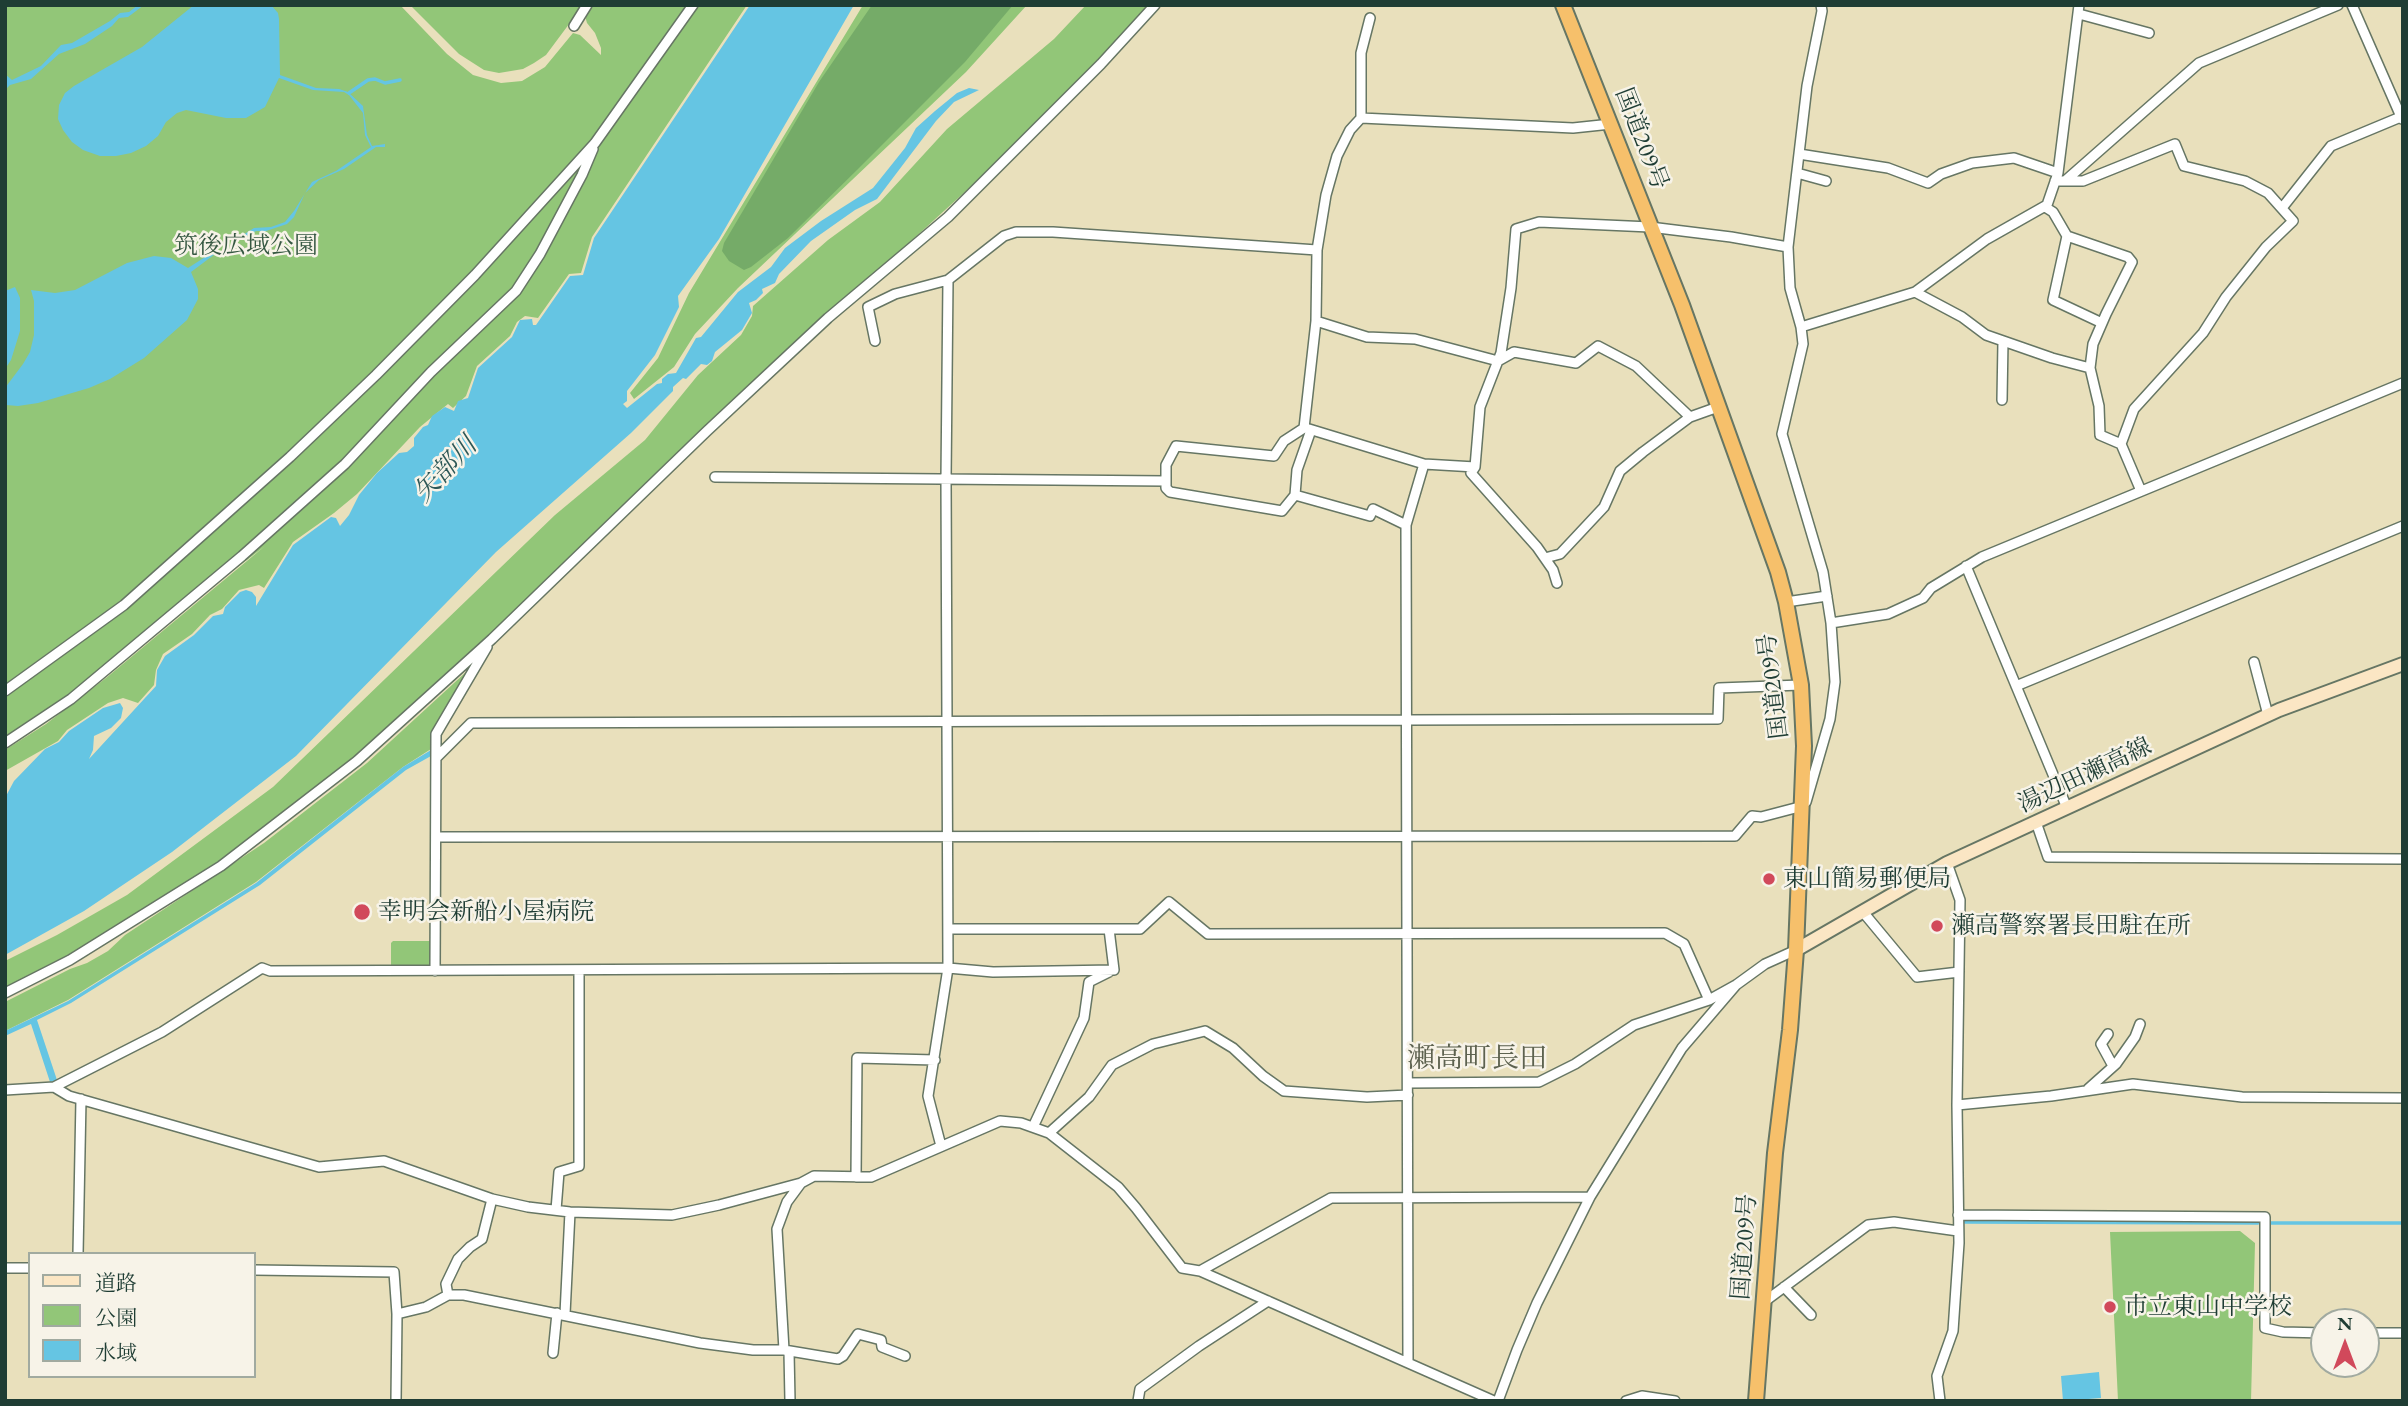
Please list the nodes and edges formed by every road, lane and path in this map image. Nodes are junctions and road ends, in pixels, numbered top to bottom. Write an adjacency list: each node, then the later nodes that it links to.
1 (587, 5): 10 (street)
2 (693, 5): 15 (street)
3 (1155, 5): 56 (street)
4 (1563, 5): 14 (highway, 国道209号)
5 (1821, 5): 16 (street)
6 (2338, 5): 18 (street)
7 (2352, 5): 13 (street)
8 (2079, 10): 11 (street); 18 (street)
9 (1370, 18): 12 (street)
10 (574, 26)
11 (2150, 33)
12 (1361, 118): 14 (street); 25 (street)
13 (2402, 118): 21 (street)
14 (1611, 124): 22 (highway, 国道209号)
15 (596, 142): 61 (street); 65 (street)
16 (1799, 154): 17 (street); 18 (street)
17 (1797, 173): 19 (street); 24 (street)
18 (2059, 178): 20 (street); 21 (street)
19 (1826, 181)
20 (2045, 207): 23 (street); 27 (street)
21 (2282, 208): 40 (street)
22 (1650, 227): 24 (street); 33 (street); 37 (highway, 国道209号)
23 (2067, 236): 29 (street); 29 (street)
24 (1788, 247): 30 (street)
25 (1317, 250): 26 (street); 28 (street)
26 (947, 280): 31 (street); 44 (street)
27 (1915, 292): 30 (street); 32 (street)
28 (1316, 321): 33 (street); 39 (street)
29 (2102, 323): 34 (street)
30 (1801, 327): 53 (street)
31 (875, 341)
32 (2003, 341): 34 (street); 36 (street)
33 (1498, 361): 38 (street); 42 (street)
34 (2090, 368): 40 (street)
35 (2403, 383): 46 (street)
36 (2002, 400)
37 (1718, 407): 38 (street); 54 (highway, 国道209号)
38 (1690, 417): 50 (street)
39 (1307, 429): 41 (street); 45 (street); 47 (street)
40 (2121, 444): 46 (street)
41 (1424, 464): 42 (street); 48 (street)
42 (1475, 467): 50 (street)
43 (715, 477): 44 (street)
44 (946, 479): 45 (street); 64 (street)
45 (1166, 481): 47 (street)
46 (2141, 491): 51 (street)
47 (1295, 495): 48 (street)
48 (1406, 526): 63 (street)
49 (2403, 526): 60 (street)
50 (1545, 558): 52 (street)
51 (1966, 566): 55 (street); 60 (street)
52 (1557, 583)
53 (1826, 596): 54 (street); 55 (street)
54 (1786, 602): 59 (highway, 国道209号)
55 (1831, 623): 67 (street)
56 (492, 639): 66 (street); 86 (street)
57 (2254, 662): 62 (street)
58 (2403, 664): 62 (main road, 湯辺田瀬高線)
59 (1801, 684): 63 (street); 67 (highway, 国道209号)
60 (2016, 686): 68 (street)
61 (5, 691)
62 (2268, 715): 68 (main road, 湯辺田瀬高線)
63 (1407, 721): 64 (street); 70 (street)
64 (948, 722): 66 (street); 72 (street)
65 (5, 743)
66 (437, 757): 71 (street)
67 (1803, 808): 70 (street); 79 (highway, 国道209号)
68 (2067, 808): 69 (main road, 湯辺田瀬高線)
69 (2036, 822): 73 (street); 74 (main road, 湯辺田瀬高線)
70 (1407, 836): 72 (street); 78 (street)
71 (436, 837): 72 (street); 82 (street)
72 (948, 837): 76 (street)
73 (2403, 859)
74 (1947, 863): 75 (main road, 湯辺田瀬高線); 84 (street)
75 (1863, 912): 79 (main road, 湯辺田瀬高線); 84 (street)
76 (947, 929): 77 (street); 80 (street)
77 (1109, 929): 78 (street); 81 (street)
78 (1408, 935): 87 (street); 92 (street)
79 (1796, 950): 85 (street); 120 (highway, 国道209号)
80 (947, 968): 81 (street); 83 (street); 90 (street)
81 (1114, 970): 100 (street)
82 (435, 971): 83 (street); 93 (street)
83 (579, 971): 108 (street)
84 (1959, 972): 99 (street)
85 (1736, 985): 87 (street); 105 (street)
86 (5, 993)
87 (1709, 1000): 92 (street)
88 (2140, 1024): 91 (street)
89 (2108, 1034): 91 (street)
90 (935, 1060): 102 (street); 103 (street)
91 (2113, 1066): 95 (street)
92 (1408, 1083): 96 (street)
93 (54, 1087): 94 (street); 98 (street)
94 (5, 1090)
95 (2087, 1091): 97 (street); 99 (street)
96 (1408, 1095): 101 (street); 107 (street)
97 (2403, 1098)
98 (81, 1099): 106 (street); 112 (street)
99 (1957, 1105): 110 (street)
100 (1033, 1127): 101 (street); 102 (street)
101 (1049, 1133): 116 (street)
102 (941, 1146): 103 (street)
103 (856, 1177): 104 (street)
104 (801, 1183): 109 (street); 127 (street)
105 (1590, 1197): 107 (street); 134 (street)
106 (492, 1199): 108 (street); 118 (street)
107 (1408, 1200): 116 (street); 130 (street)
108 (556, 1210): 109 (street)
109 (570, 1212): 121 (street)
110 (1958, 1215): 111 (street); 124 (street)
111 (1958, 1231): 117 (street); 138 (street)
112 (78, 1252)
113 (5, 1268): 114 (street)
114 (28, 1268)
115 (256, 1270): 122 (street)
116 (1200, 1271): 119 (street)
117 (1784, 1287): 120 (street); 123 (street)
118 (448, 1295): 121 (street); 122 (street)
119 (1268, 1301): 130 (street); 133 (street)
120 (1764, 1303): 137 (highway, 国道209号)
121 (561, 1313): 127 (street); 128 (street)
122 (397, 1314): 131 (street)
123 (1811, 1315)
124 (2310, 1333)
125 (2380, 1333): 126 (street)
126 (2403, 1333)
127 (787, 1351): 129 (street); 132 (street)
128 (553, 1353)
129 (905, 1356)
130 (1408, 1361): 134 (street)
131 (396, 1401)
132 (790, 1401)
133 (1139, 1401)
134 (1496, 1401)
135 (1626, 1401): 136 (street)
136 (1675, 1401)
137 (1756, 1401)
138 (1940, 1401)

